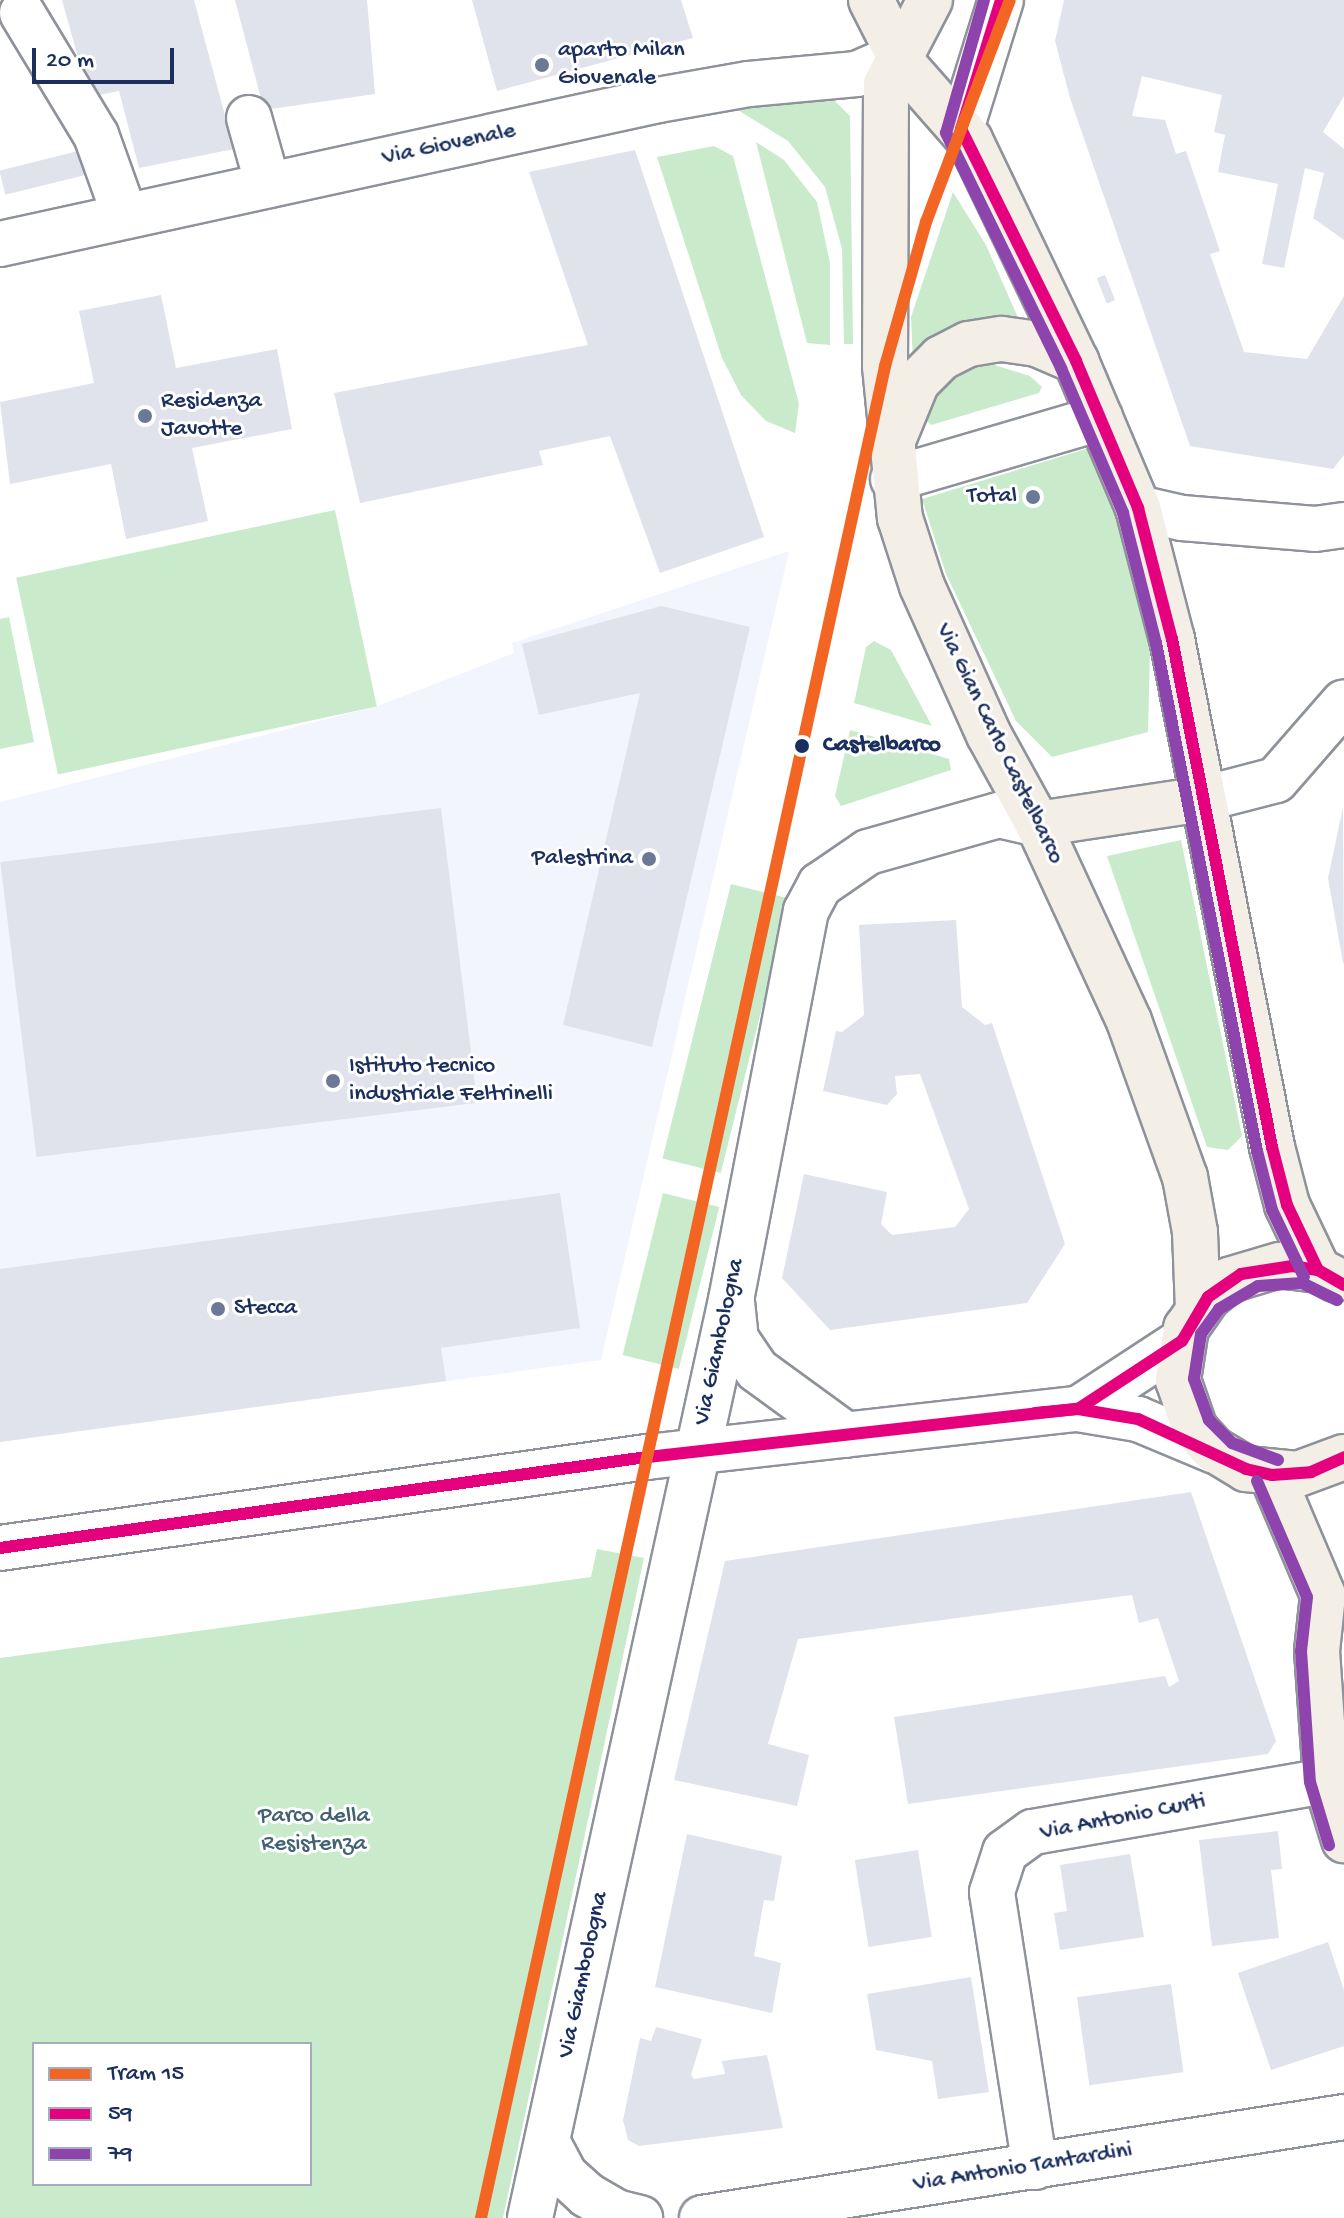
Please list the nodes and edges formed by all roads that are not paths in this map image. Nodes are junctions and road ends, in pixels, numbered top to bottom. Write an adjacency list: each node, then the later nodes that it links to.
1 (871, 0): 5 (main road)
2 (930, 0): 5 (main road, Via Gian Carlo Castelbarco)
3 (1001, 0): 7 (street)
4 (22, 13): 9 (street)
5 (898, 56): 7 (main road); 8 (street, Via Giovenale); 13 (main road, Via Gian Carlo Castelbarco)
6 (249, 118): 8 (street)
7 (961, 129): 11 (main road)
8 (268, 185): 9 (street, Via Giovenale)
9 (125, 216): 10 (street, Via Giovenale)
10 (0, 244)
11 (1076, 361): 12 (main road); 13 (main road)
12 (1100, 418): 13 (street); 14 (main road)
13 (892, 463): 18 (main road, Via Gian Carlo Castelbarco)
14 (1138, 508): 15 (street); 17 (main road)
15 (1344, 526)
16 (1344, 702): 17 (street)
17 (1203, 799): 18 (main road); 19 (main road)
18 (1038, 824): 20 (street, Via Giambologna); 21 (main road, Via Gian Carlo Castelbarco)
19 (1331, 1278): 21 (main road)
20 (731, 1300): 23 (street); 24 (street, Via Giambologna)
21 (1190, 1325): 22 (street); 25 (main road, Via Gian Carlo Castelbarco)
22 (1078, 1409): 23 (street); 25 (street)
23 (846, 1435): 24 (street)
24 (697, 1451): 28 (street); 33 (street, Via Giambologna)
25 (1215, 1451): 27 (main road)
26 (1344, 1457): 27 (main road)
27 (1272, 1475): 29 (main road)
28 (0, 1548)
29 (1333, 1586): 30 (main road)
30 (1326, 1781): 31 (main road); 34 (street, Via Antonio Curti)
31 (1344, 1840)
32 (1344, 2117): 34 (street, Via Antonio Tantardini)
33 (548, 2143): 35 (street, Via Giambologna); 36 (street)
34 (1035, 2167): 37 (street, Via Antonio Tantardini)
35 (530, 2218)
36 (640, 2218)
37 (702, 2218)

